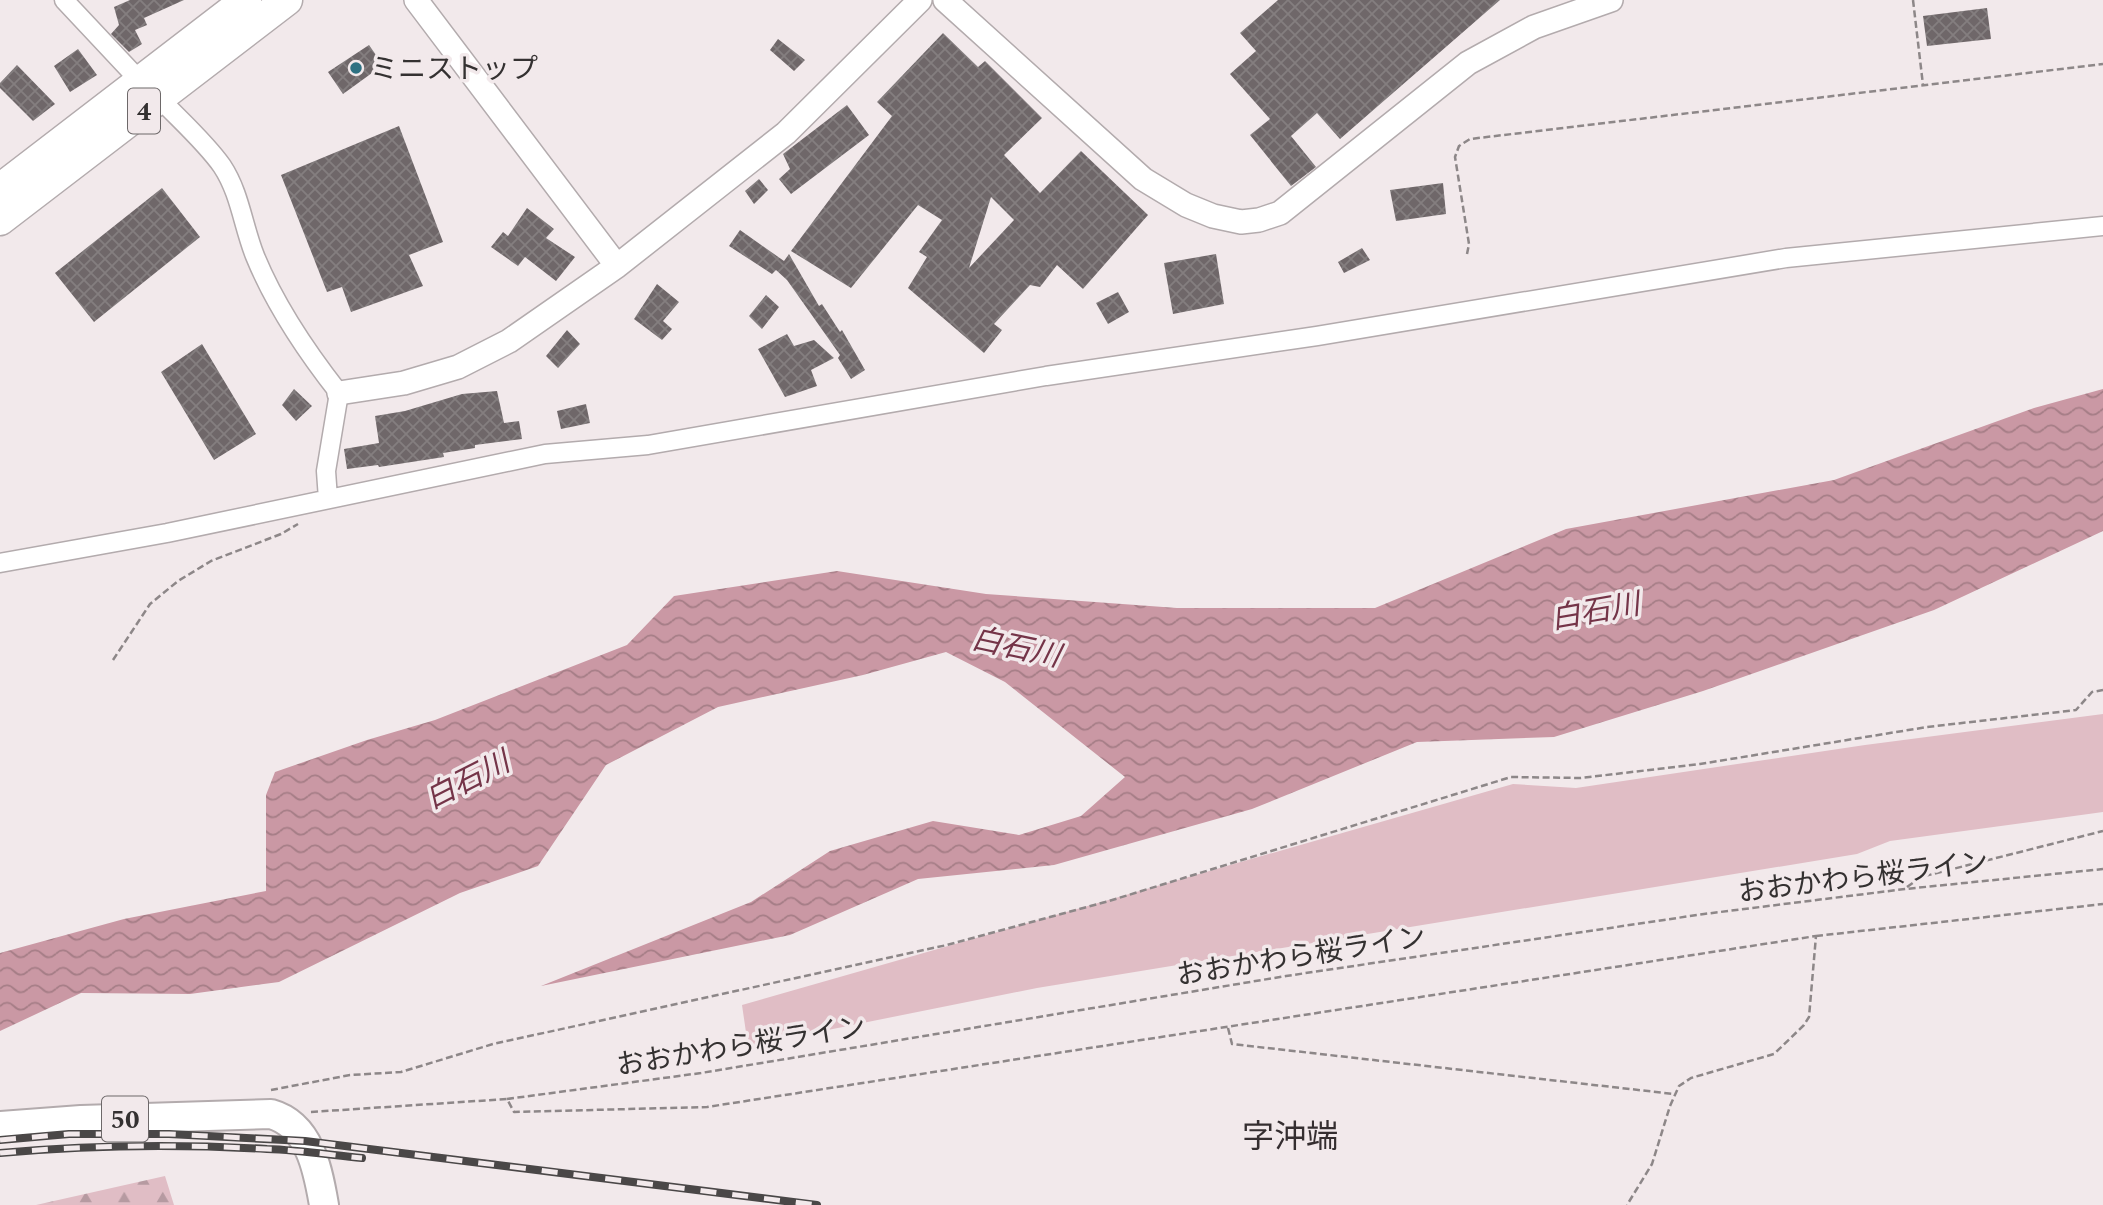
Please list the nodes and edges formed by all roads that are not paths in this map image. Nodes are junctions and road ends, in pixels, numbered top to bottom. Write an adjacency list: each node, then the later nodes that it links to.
1 (64, 0): 8 (street)
2 (246, 0): 8 (highway, 4)
3 (287, 0): 8 (highway, 4)
4 (416, 0): 12 (street)
5 (920, 0): 12 (street)
6 (945, 0): 7 (street)
7 (1611, 0)
8 (150, 90): 9 (highway, 4); 10 (highway, 4); 13 (street)
9 (0, 188)
10 (0, 220)
11 (2103, 226): 14 (street)
12 (617, 266): 13 (street)
13 (339, 393): 14 (street)
14 (328, 499): 15 (street)
15 (0, 563)
16 (0, 1126): 17 (main road, 50)
17 (324, 1205)

